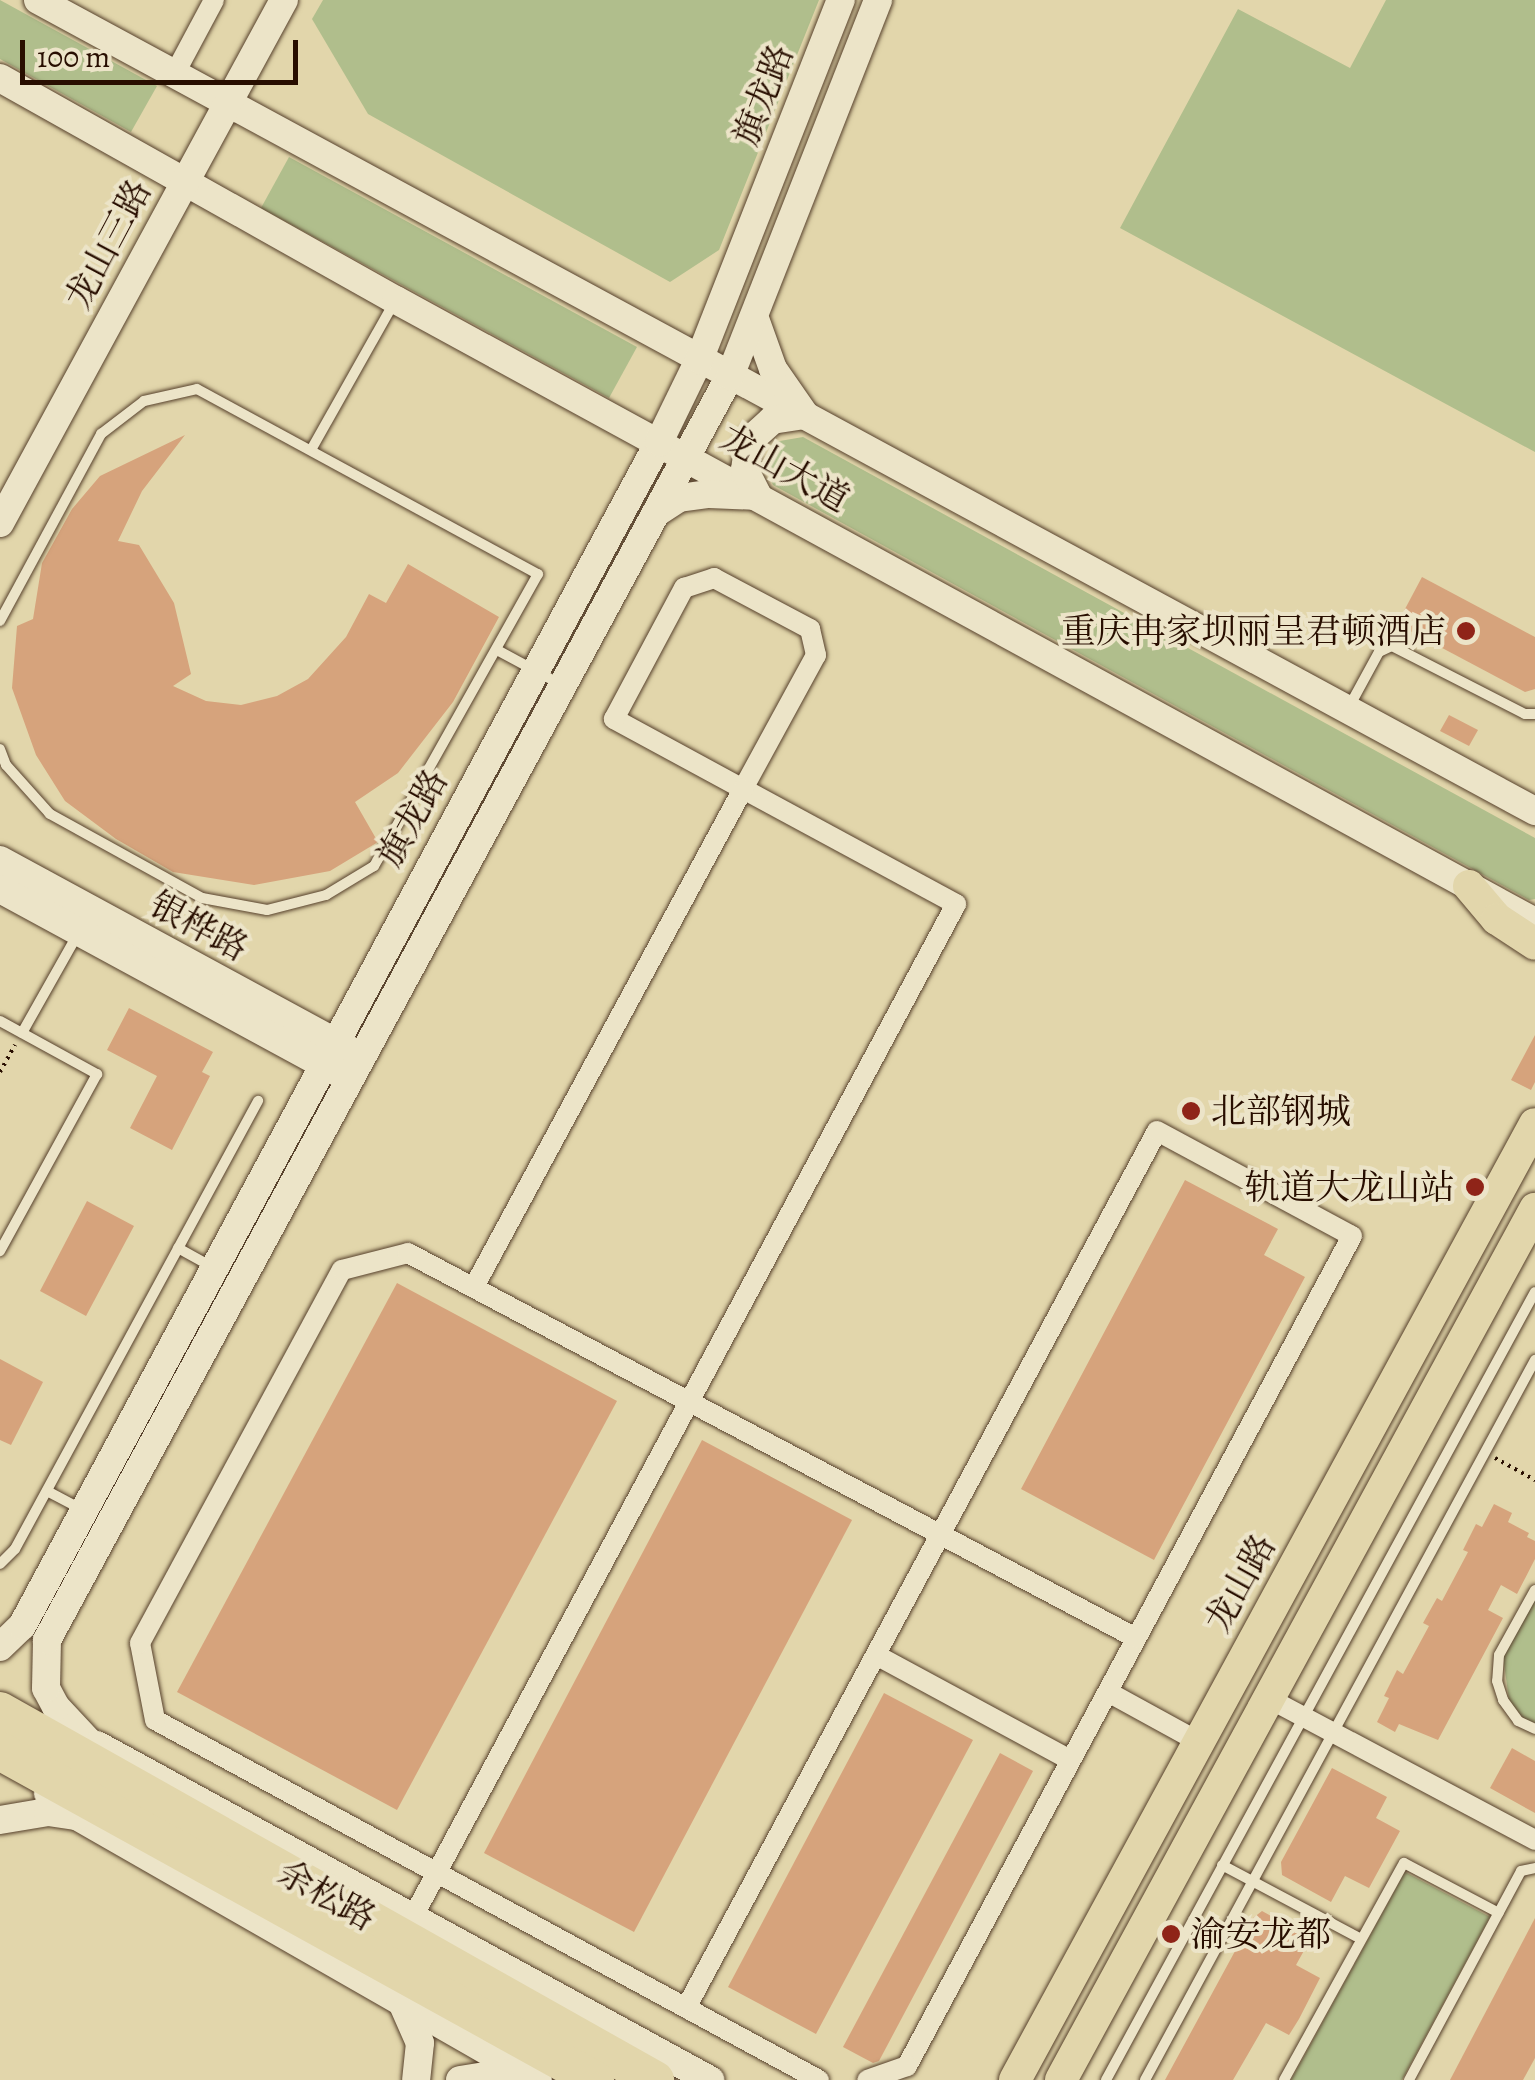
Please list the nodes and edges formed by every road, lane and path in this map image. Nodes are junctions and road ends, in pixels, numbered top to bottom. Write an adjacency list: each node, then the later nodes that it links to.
1 (38, 0): 6 (main road, 龙山大道)
2 (214, 0): 6 (street)
3 (284, 0): 8 (main road, 龙山三路)
4 (840, 0): 12 (main road, 旗龙路)
5 (878, 0): 11 (main road)
6 (174, 75): 8 (main road, 龙山大道)
7 (0, 78): 9 (main road, 龙山大道)
8 (227, 104): 9 (main road, 龙山三路); 12 (main road, 龙山大道)
9 (184, 182): 10 (main road, 龙山大道); 20 (main road, 龙山三路)
10 (396, 300): 15 (main road, 龙山大道); 16 (lane)
11 (754, 316): 13 (main road); 14 (main road)
12 (699, 360): 13 (main road, 龙山大道); 15 (main road, 旗龙路)
13 (730, 376): 14 (main road, 龙山大道); 17 (main road)
14 (805, 415): 18 (main road); 25 (main road, 龙山大道)
15 (659, 442): 17 (main road, 龙山大道); 23 (main road, 旗龙路)
16 (311, 450): 21 (lane); 22 (lane)
17 (686, 457): 18 (main road, 龙山大道); 19 (main road)
18 (758, 496): 19 (main road); 31 (main road, 龙山大道)
19 (655, 514): 24 (main road)
20 (0, 524)
21 (0, 621)
22 (497, 650): 23 (lane); 27 (lane)
23 (535, 671): 24 (lane); 37 (main road, 旗龙路)
24 (562, 685): 38 (main road)
25 (1348, 708): 26 (lane); 29 (main road, 龙山大道)
26 (1535, 714)
27 (0, 749)
28 (743, 789): 28 (street); 46 (street); 49 (street)
29 (1535, 810)
30 (0, 860): 37 (main road, 银桦路)
31 (1469, 886): 33 (main road)
32 (0, 889): 34 (main road, 银桦路)
33 (1532, 924)
34 (80, 932): 36 (lane); 37 (main road, 银桦路)
35 (0, 1021): 36 (lane)
36 (22, 1033): 39 (path); 44 (lane)
37 (327, 1052): 38 (main road, 银桦路); 45 (main road, 旗龙路)
38 (357, 1068): 67 (main road)
39 (0, 1072)
40 (258, 1101): 43 (lane)
41 (1535, 1124): 68 (main road, 龙山路)
42 (1535, 1209): 62 (main road)
43 (178, 1248): 45 (lane); 52 (lane)
44 (0, 1250)
45 (212, 1266): 53 (main road, 旗龙路)
46 (474, 1287): 49 (street); 76 (street)
47 (1535, 1292): 64 (lane)
48 (1535, 1360): 50 (lane)
49 (689, 1403): 54 (street); 76 (street)
50 (1485, 1453): 51 (path); 66 (lane)
51 (1535, 1480)
52 (47, 1491): 53 (lane); 55 (lane)
53 (84, 1510): 58 (main road, 旗龙路)
54 (940, 1535): 57 (street); 57 (street); 59 (street)
55 (0, 1564)
56 (1535, 1590): 65 (lane)
57 (1136, 1638): 60 (street)
58 (0, 1647)
59 (876, 1655): 70 (street); 82 (street)
60 (1108, 1692): 68 (street); 70 (street)
61 (0, 1693): 67 (main road)
62 (1268, 1698): 64 (street); 92 (main road)
63 (0, 1711): 87 (highway, 余松路)
64 (1303, 1716): 66 (street); 74 (lane)
65 (1535, 1729)
66 (1334, 1732): 73 (street); 77 (lane)
67 (87, 1740): 79 (main road)
68 (1199, 1742): 91 (main road, 龙山路)
69 (0, 1753): 71 (main road); 86 (highway, 余松路)
70 (1070, 1760): 90 (street)
71 (78, 1816): 72 (main road); 81 (main road)
72 (0, 1820)
73 (1535, 1840)
74 (1222, 1865): 77 (lane); 93 (lane)
75 (1535, 1868): 78 (lane)
76 (436, 1872): 79 (street); 82 (street)
77 (1253, 1881): 80 (lane); 94 (lane)
78 (1498, 1913): 80 (lane); 96 (lane)
79 (414, 1915): 88 (main road)
80 (1361, 1939): 95 (lane)
81 (401, 2000): 83 (main road); 85 (main road)
82 (686, 2008): 89 (street)
83 (416, 2080)
84 (460, 2080): 85 (main road)
85 (538, 2080)
86 (595, 2080)
87 (655, 2080)
88 (710, 2080)
89 (820, 2080)
90 (867, 2080)
91 (1015, 2080)
92 (1061, 2080)
93 (1106, 2080)
94 (1145, 2080)
95 (1284, 2080)
96 (1408, 2080)

